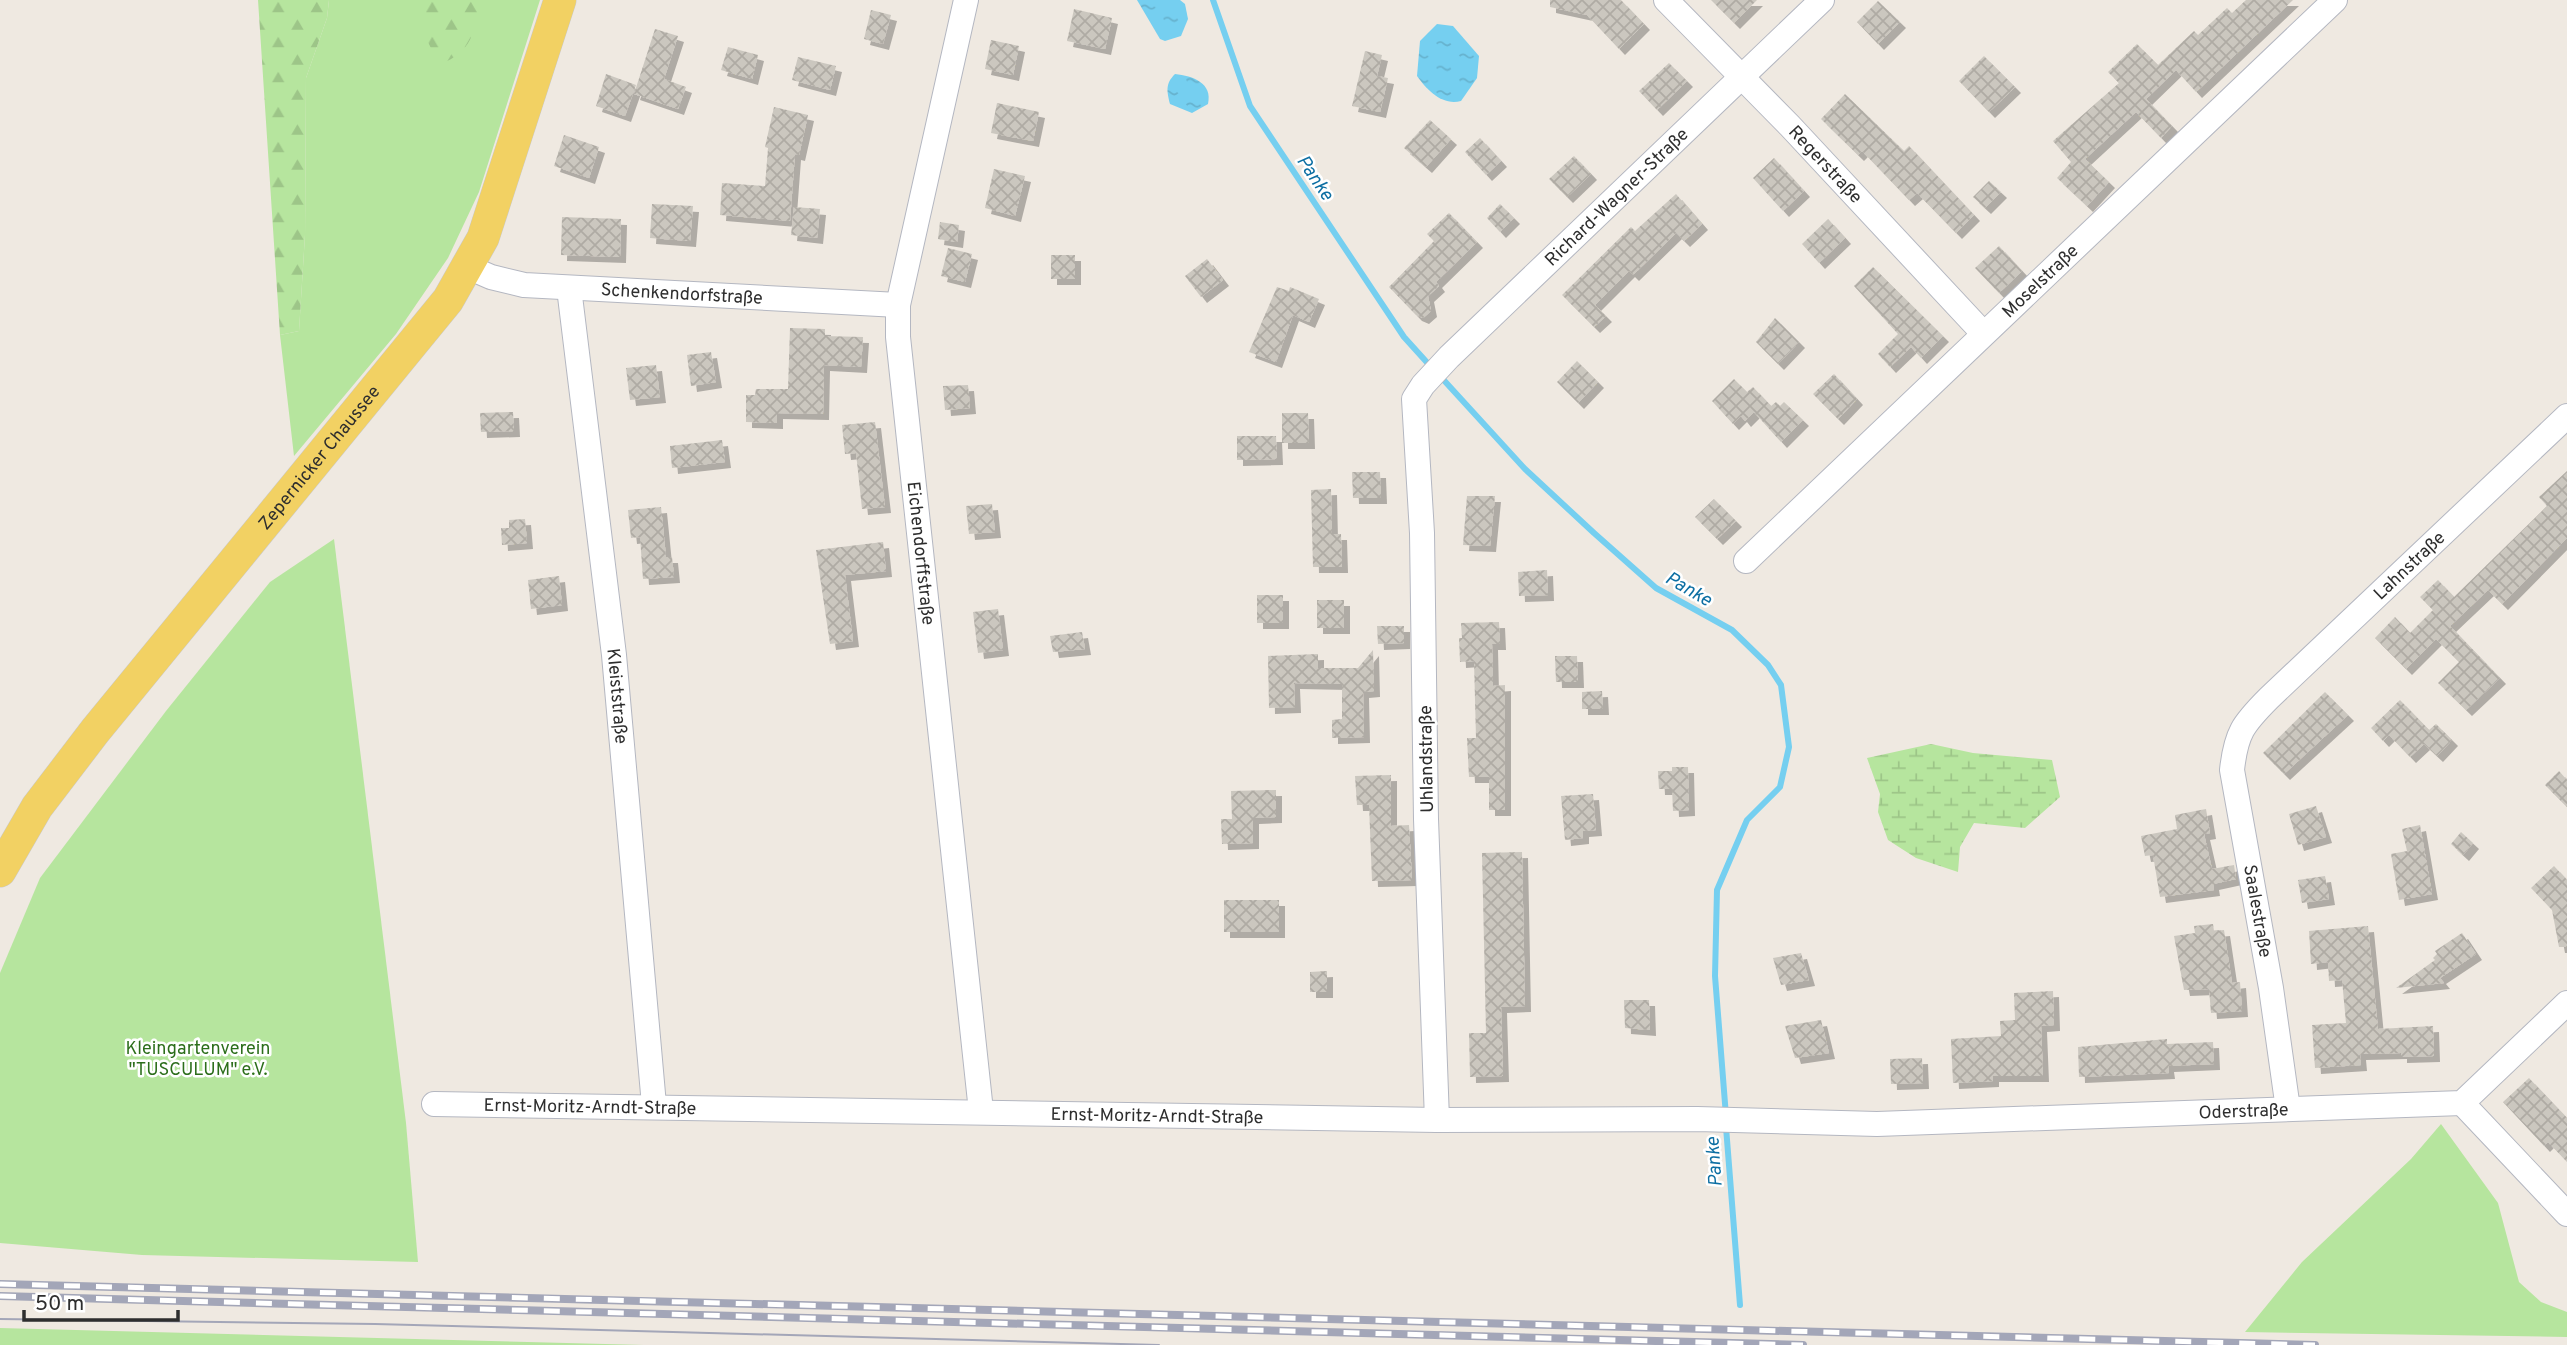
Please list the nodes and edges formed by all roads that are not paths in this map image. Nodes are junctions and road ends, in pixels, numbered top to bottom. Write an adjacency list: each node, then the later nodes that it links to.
1 (560, 0): 7 (main road, Zepernicker Chaussee)
2 (966, 0): 9 (street, Eichendorffstraße)
3 (1666, 0): 6 (street, Regerstraße)
4 (1822, 0): 6 (street, Richard-Wagner-Straße)
5 (2335, 0): 10 (street, Moselstraße)
6 (1742, 78): 10 (street, Regerstraße); 11 (street, Richard-Wagner-Straße)
7 (468, 267): 8 (street, Schenkendorfstraße); 15 (main road, Zepernicker Chaussee)
8 (569, 288): 9 (street, Schenkendorfstraße); 19 (street, Kleiststraße)
9 (898, 305): 21 (street, Eichendorffstraße)
10 (1983, 333): 13 (street, Moselstraße)
11 (1419, 392): 22 (street, Uhlandstraße)
12 (2567, 416): 14 (street, Lahnstraße)
13 (1745, 561)
14 (2250, 717): 20 (street, Saalestraße)
15 (0, 871)
16 (2567, 1003): 17 (street)
17 (2462, 1103): 20 (street, Oderstraße); 24 (street)
18 (434, 1104): 19 (street, Ernst-Moritz-Arndt-Straße)
19 (654, 1105): 21 (street, Ernst-Moritz-Arndt-Straße)
20 (2288, 1109): 23 (street, Oderstraße)
21 (981, 1111): 22 (street, Ernst-Moritz-Arndt-Straße)
22 (1437, 1120): 23 (street, Ernst-Moritz-Arndt-Straße)
23 (1878, 1124)
24 (2567, 1214)

